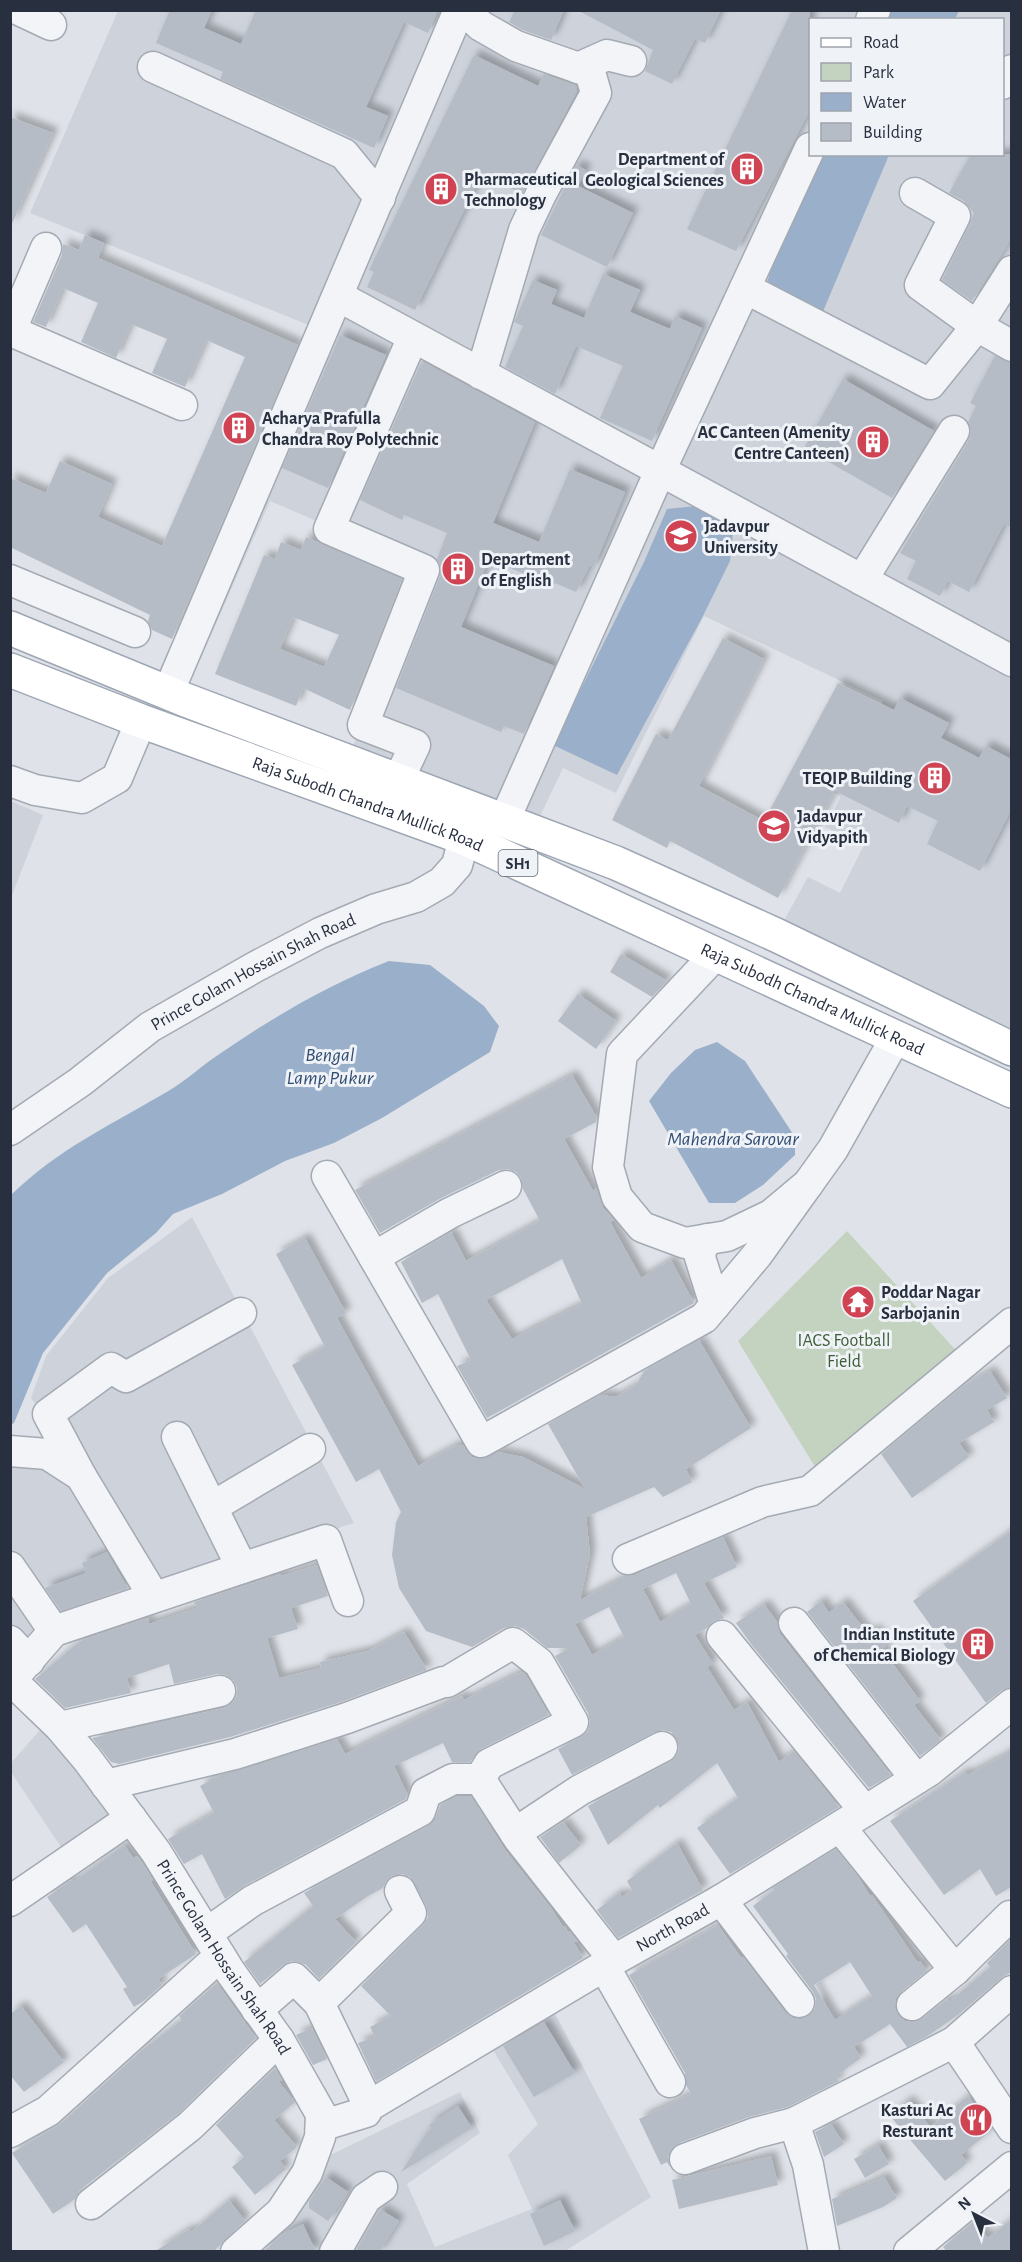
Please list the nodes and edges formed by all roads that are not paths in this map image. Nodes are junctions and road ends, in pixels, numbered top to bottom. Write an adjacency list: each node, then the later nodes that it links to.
1 (19, 10): 4 (street)
2 (459, 10): 10 (street)
3 (464, 10): 7 (street)
4 (51, 25)
5 (631, 61): 7 (street)
6 (153, 67): 10 (street)
7 (578, 68): 19 (street)
8 (809, 150): 13 (street)
9 (915, 193): 15 (street)
10 (380, 198): 14 (street)
11 (46, 248): 16 (street)
12 (1011, 271): 15 (street)
13 (745, 288): 15 (street); 22 (street)
14 (338, 296): 17 (street); 30 (street)
15 (977, 326): 18 (street)
16 (11, 332): 20 (street)
17 (413, 337): 19 (street); 33 (street)
18 (1011, 346)
19 (482, 374): 22 (street)
20 (182, 405)
21 (954, 431): 24 (street)
22 (660, 471): 24 (street); 34 (street)
23 (10, 580): 25 (street)
24 (862, 580): 28 (street)
25 (42, 594): 26 (street); 27 (street)
26 (16, 631): 30 (main road, Raja Subodh Chandra Mullick Road / SH1)
27 (135, 632)
28 (1011, 661)
29 (10, 670): 31 (main road, Raja Subodh Chandra Mullick Road / SH1)
30 (168, 693): 33 (main road, Raja Subodh Chandra Mullick Road / SH1)
31 (141, 721): 32 (street); 35 (main road, Raja Subodh Chandra Mullick Road / SH1)
32 (10, 781)
33 (398, 781): 35 (main road, Raja Subodh Chandra Mullick Road / SH1)
34 (504, 821): 35 (main road, Raja Subodh Chandra Mullick Road / SH1); 38 (main road, Raja Subodh Chandra Mullick Road / SH1)
35 (466, 823): 36 (main road, Raja Subodh Chandra Mullick Road / SH1); 40 (street, Prince Golam Hossain Shah Road)
36 (716, 954): 37 (main road, Raja Subodh Chandra Mullick Road / SH1); 44 (street)
37 (896, 1037): 39 (main road, Raja Subodh Chandra Mullick Road / SH1); 42 (street)
38 (1011, 1049)
39 (1011, 1091)
40 (10, 1130)
41 (327, 1176): 45 (street)
42 (808, 1184): 44 (street); 46 (street)
43 (506, 1186): 45 (street)
44 (707, 1239): 46 (street)
45 (374, 1257): 46 (street)
46 (715, 1305)
47 (241, 1313): 52 (street)
48 (1011, 1323): 54 (street)
49 (177, 1437): 53 (street)
50 (310, 1449): 53 (street)
51 (10, 1451): 52 (street)
52 (81, 1476): 57 (street)
53 (212, 1508): 56 (street)
54 (628, 1559)
55 (10, 1567): 60 (street)
56 (242, 1568): 57 (street); 58 (street)
57 (154, 1597): 60 (street)
58 (348, 1601)
59 (794, 1623): 68 (street)
60 (54, 1631): 62 (street)
61 (722, 1636): 70 (street)
62 (15, 1665): 65 (street, Prince Golam Hossain Shah Road)
63 (220, 1691): 65 (street)
64 (1011, 1704): 68 (street, North Road)
65 (60, 1727): 69 (street, Prince Golam Hossain Shah Road)
66 (662, 1747): 73 (street)
67 (480, 1779): 69 (street); 73 (street); 78 (street)
68 (916, 1779): 70 (street, North Road)
69 (106, 1785): 71 (street, Prince Golam Hossain Shah Road)
70 (866, 1811): 72 (street, North Road)
71 (130, 1818): 76 (street); 78 (street, Prince Golam Hossain Shah Road)
72 (840, 1827): 75 (street, North Road); 80 (street)
73 (515, 1833): 79 (street)
74 (400, 1891): 83 (street)
75 (721, 1900): 79 (street, North Road); 82 (street)
76 (10, 1901)
77 (1010, 1916): 80 (street)
78 (214, 1945): 85 (street, Prince Golam Hossain Shah Road); 93 (street)
79 (609, 1963): 88 (street); 89 (street, North Road)
80 (955, 1970): 84 (street)
81 (1011, 1991): 87 (street)
82 (799, 2002)
83 (319, 2003): 85 (street); 89 (street)
84 (912, 2005)
85 (257, 2010): 86 (street, Prince Golam Hossain Shah Road)
86 (279, 2040): 91 (street, Prince Golam Hossain Shah Road); 97 (street)
87 (954, 2042): 90 (street); 92 (street)
88 (670, 2082)
89 (369, 2106): 91 (street, North Road)
90 (794, 2123): 94 (street); 100 (street)
91 (321, 2127): 98 (street)
92 (1011, 2128)
93 (10, 2132)
94 (685, 2159)
95 (1011, 2167): 101 (street)
96 (382, 2187): 99 (street)
97 (91, 2204)
98 (237, 2252)
99 (335, 2252)
100 (824, 2252)
101 (909, 2252)

